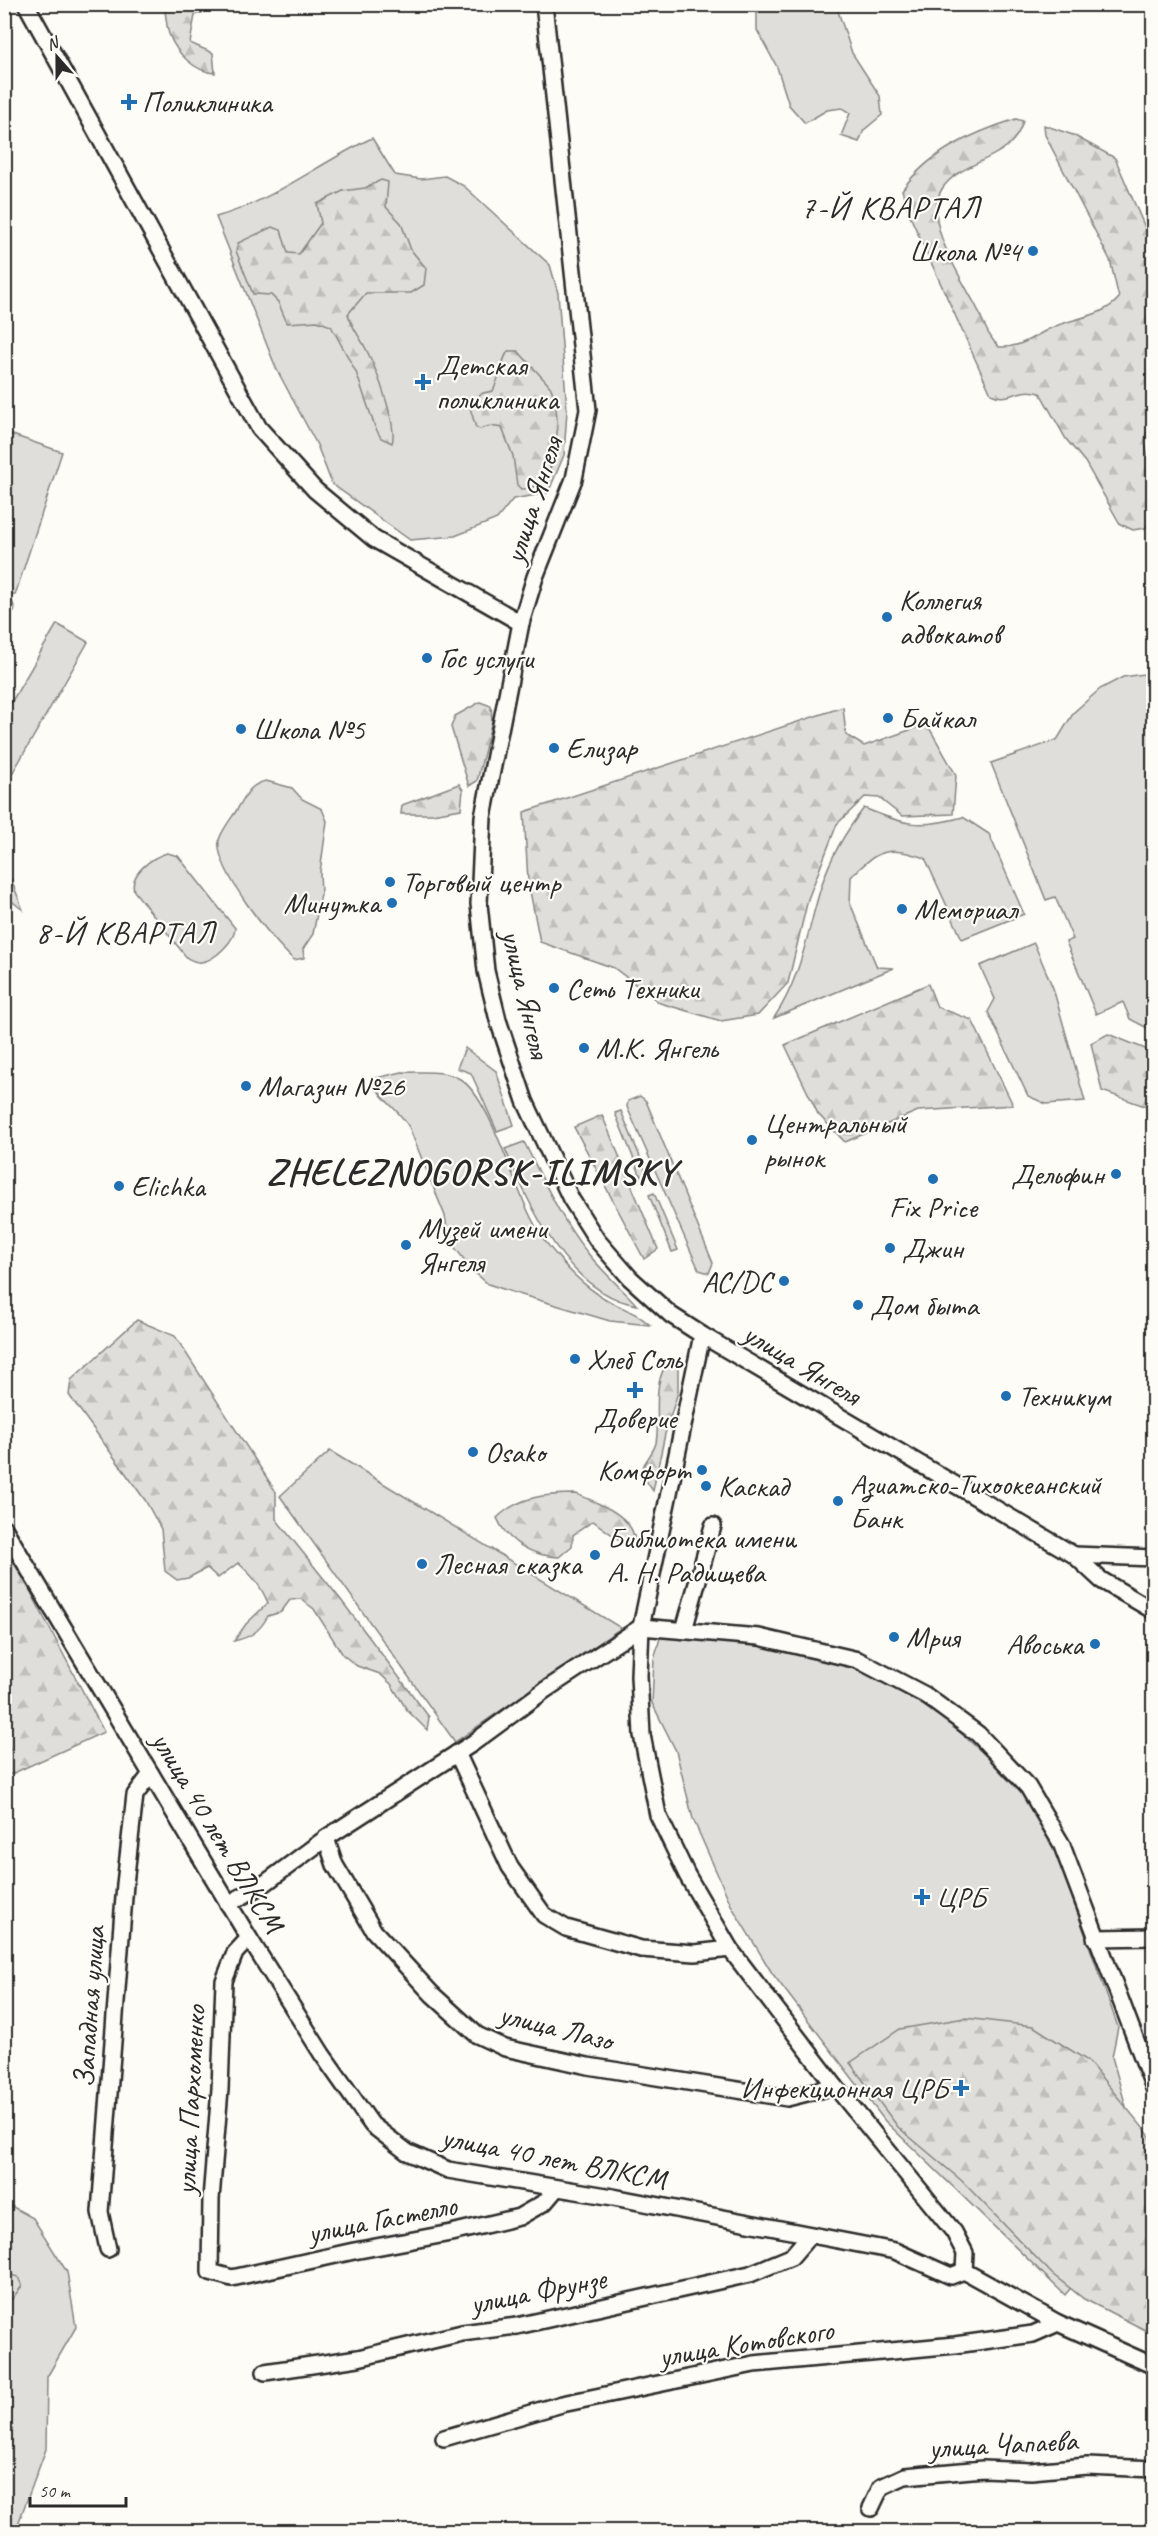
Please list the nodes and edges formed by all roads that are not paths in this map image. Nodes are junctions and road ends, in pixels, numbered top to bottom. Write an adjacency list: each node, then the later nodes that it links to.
1 (26, 4): 3 (street)
2 (543, 4): 3 (street, улица Янгеля)
3 (521, 623): 4 (street, улица Янгеля)
4 (702, 1335): 7 (street, улица Янгеля); 10 (street)
5 (713, 1526): 11 (street)
6 (4, 1528): 13 (street, улица 40 лет ВЛКСМ)
7 (1074, 1555): 8 (street); 9 (street, улица Янгеля)
8 (1154, 1558)
9 (1154, 1611)
10 (641, 1626): 11 (street); 12 (street); 19 (street)
11 (684, 1630): 18 (street)
12 (457, 1753): 14 (street); 19 (street)
13 (151, 1774): 15 (street, улица 40 лет ВЛКСМ); 25 (street, Западная улица)
14 (326, 1838): 15 (street); 21 (street, улица Лазо)
15 (228, 1904): 17 (street, улица 40 лет ВЛКСМ)
16 (1154, 1937): 18 (street)
17 (249, 1938): 23 (street, улица 40 лет ВЛКСМ); 27 (street, улица Пархоменко)
18 (1095, 1938): 20 (street)
19 (730, 1949): 21 (street)
20 (1150, 2072): 22 (street)
21 (835, 2086): 26 (street)
22 (1154, 2088)
23 (556, 2189): 24 (street, улица 40 лет ВЛКСМ); 27 (street, улица Гастелло)
24 (809, 2236): 26 (street, улица 40 лет ВЛКСМ); 30 (street, улица Фрунзе)
25 (108, 2248)
26 (964, 2271): 28 (street, улица 40 лет ВЛКСМ)
27 (210, 2272)
28 (1058, 2323): 29 (street, улица 40 лет ВЛКСМ); 31 (street, улица Котовского)
29 (1154, 2366)
30 (265, 2373)
31 (444, 2438)
32 (1154, 2469): 33 (street, улица Чапаева)
33 (871, 2508)

